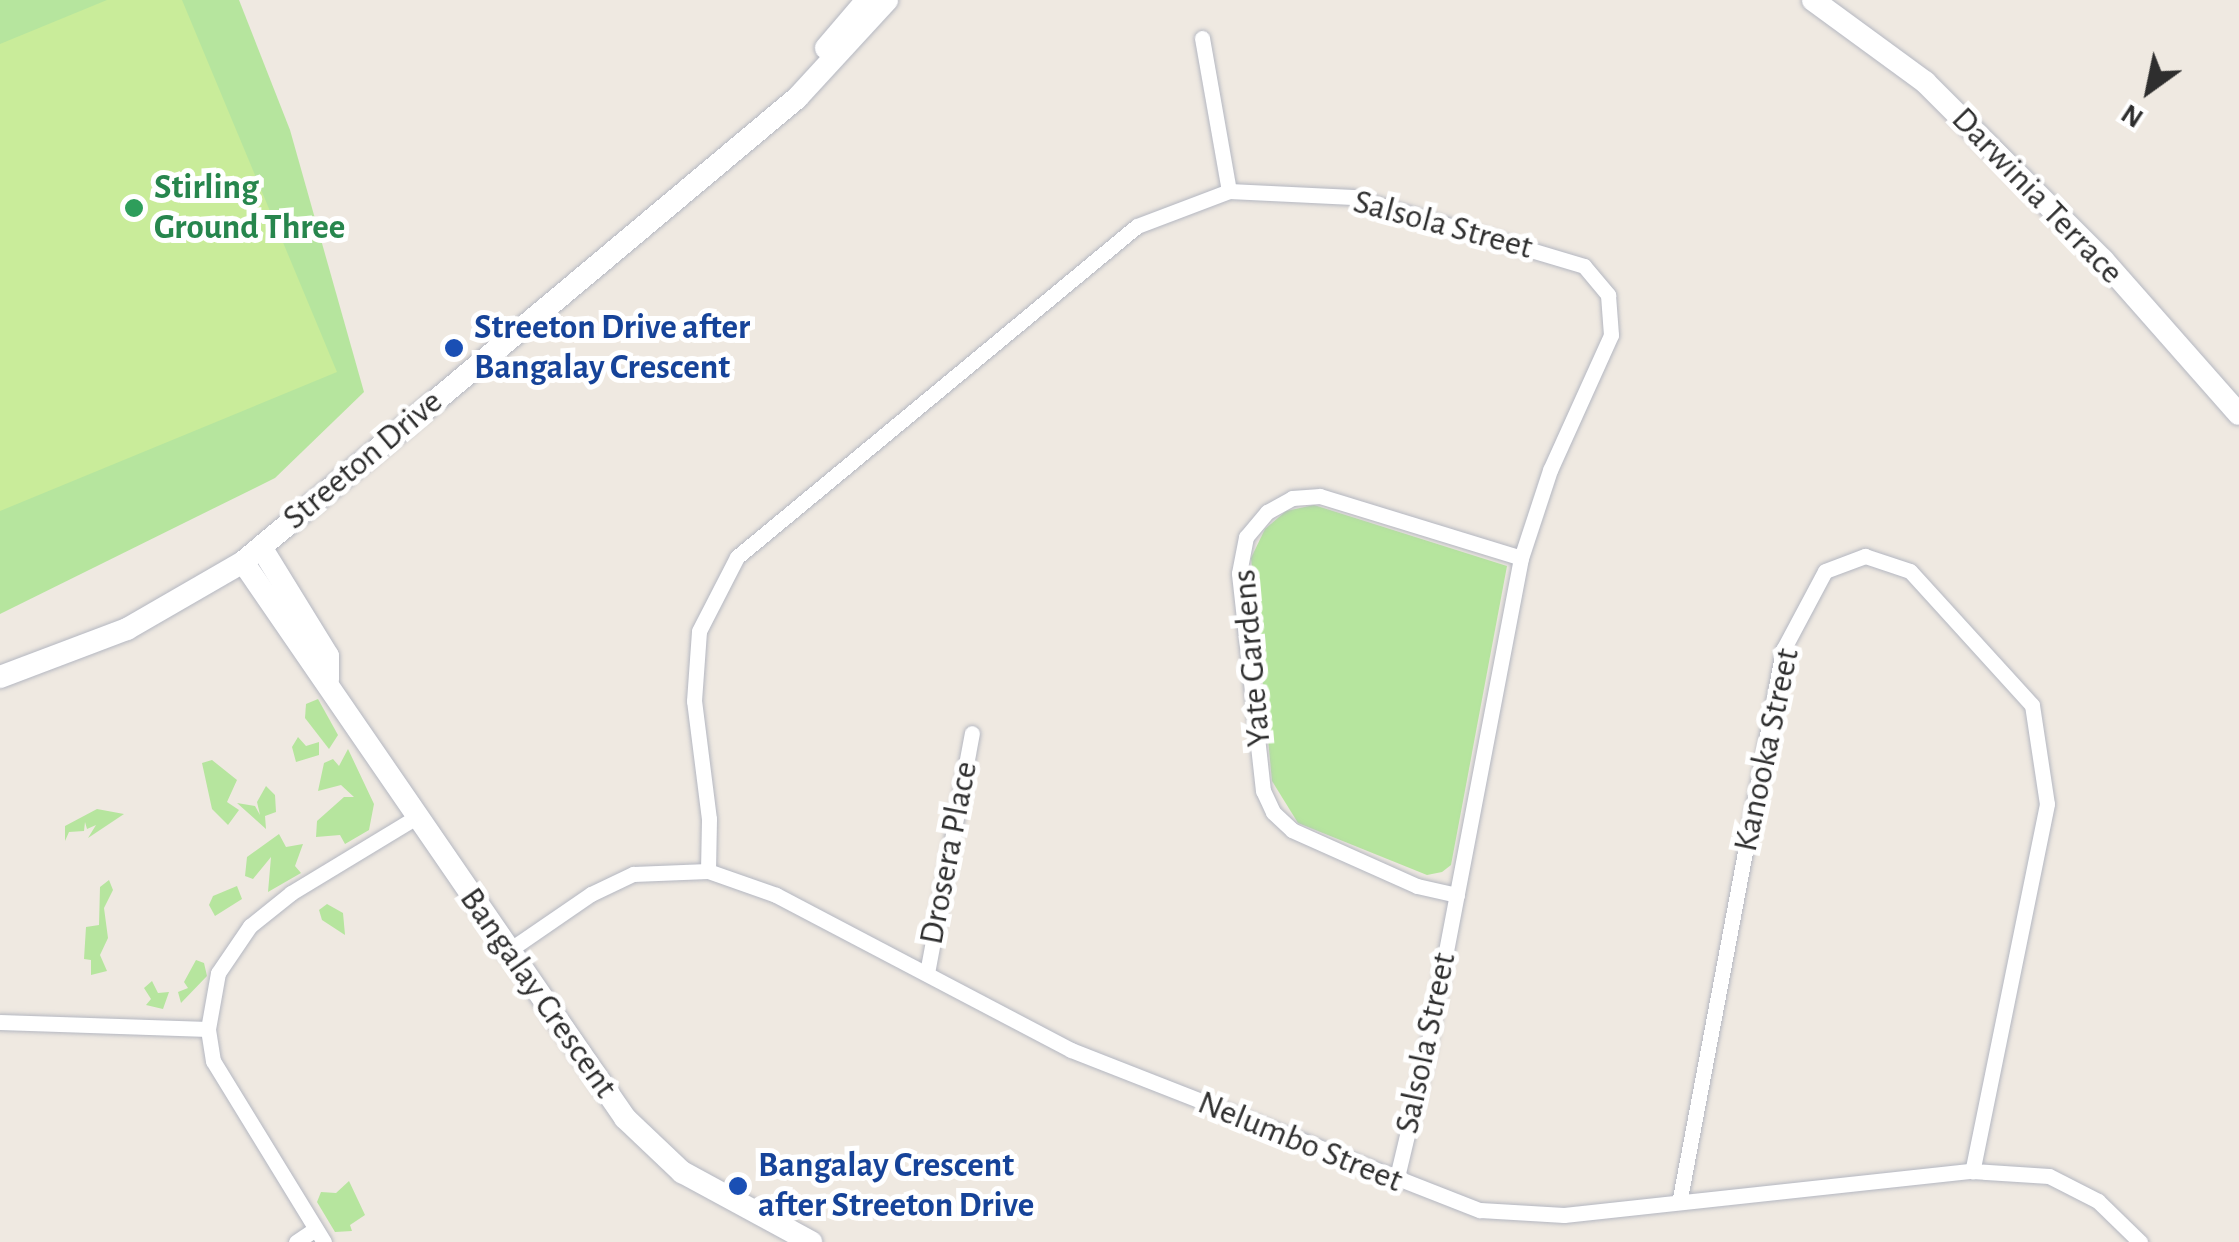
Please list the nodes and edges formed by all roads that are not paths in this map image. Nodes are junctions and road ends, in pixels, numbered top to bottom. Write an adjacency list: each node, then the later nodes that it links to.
1 (866, 0): 5 (main road, Streeton Drive)
2 (887, 0): 5 (main road, Streeton Drive)
3 (1813, 0): 7 (main road, Darwinia Terrace)
4 (1202, 38): 6 (street)
5 (780, 106): 8 (main road, Streeton Drive)
6 (1229, 192): 9 (street, Salsola Street); 13 (street, Salsola Street)
7 (2239, 414)
8 (252, 555): 10 (main road, Streeton Drive); 12 (main road, Bangalay Crescent)
9 (1521, 558): 14 (street, Salsola Street); 14 (street, Yate Gardens)
10 (0, 677)
11 (972, 733): 16 (street, Drosera Place)
12 (418, 816): 15 (main road, Bangalay Crescent); 18 (street)
13 (708, 871): 15 (street, Nelumbo Street); 16 (street, Nelumbo Street)
14 (1457, 895): 20 (street, Salsola Street)
15 (506, 952): 24 (main road, Bangalay Crescent)
16 (927, 973): 20 (street, Nelumbo Street)
17 (0, 1022): 18 (street)
18 (208, 1029): 22 (street)
19 (1972, 1170): 21 (street, Nelumbo Street); 21 (street, Kanooka Street); 25 (street, Nelumbo Street)
20 (1396, 1181): 21 (street, Nelumbo Street)
21 (1680, 1198)
22 (319, 1236): 23 (street)
23 (296, 1242)
24 (811, 1242)
25 (2140, 1242)

